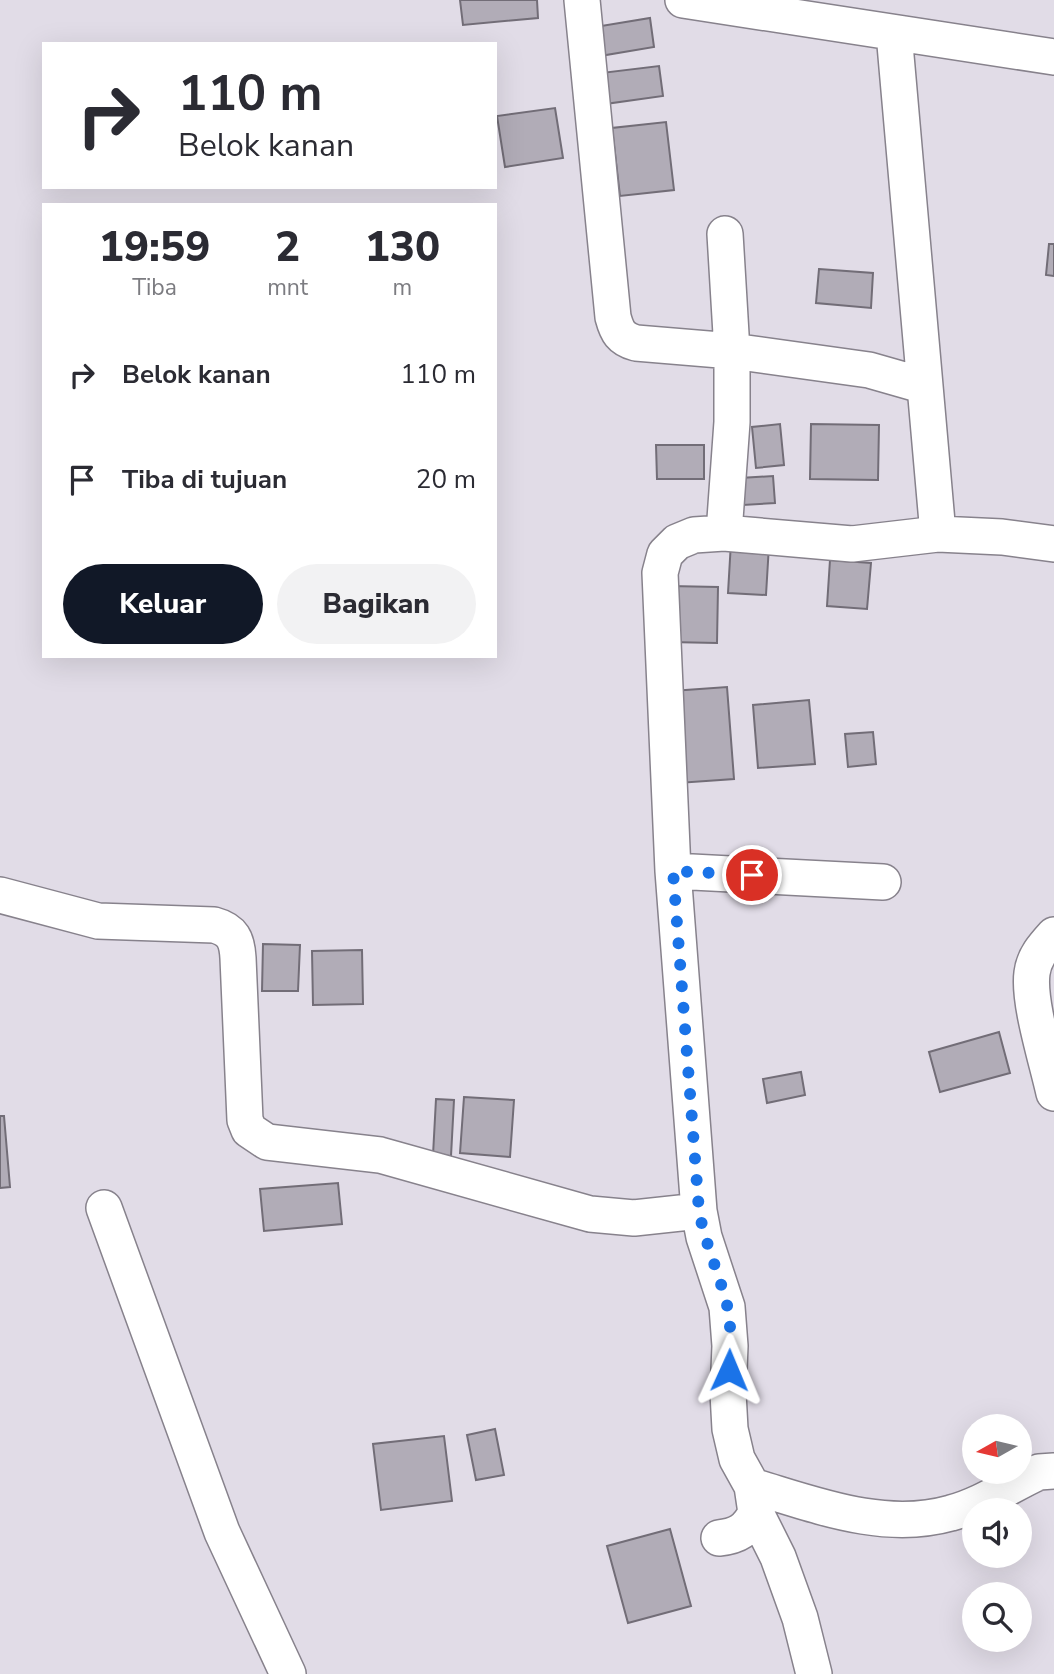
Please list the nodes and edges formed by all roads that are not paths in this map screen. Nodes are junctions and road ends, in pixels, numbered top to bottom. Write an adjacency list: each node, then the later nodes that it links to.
1 (582, 0): 6 (street)
2 (698, 1): 3 (street)
3 (894, 33): 4 (street); 7 (street)
4 (1054, 57)
5 (724, 234): 6 (street)
6 (732, 351): 7 (street); 8 (street)
7 (925, 386): 9 (street)
8 (724, 533): 9 (street); 11 (street)
9 (937, 534): 10 (street)
10 (1054, 544)
11 (673, 871): 12 (street); 17 (street)
12 (883, 882)
13 (0, 895): 17 (street)
14 (1054, 935): 15 (street)
15 (1054, 1093)
16 (104, 1208): 21 (street)
17 (699, 1211): 19 (street)
18 (1054, 1471): 19 (street)
19 (754, 1499): 20 (street); 22 (street)
20 (719, 1538)
21 (288, 1674)
22 (814, 1674)

